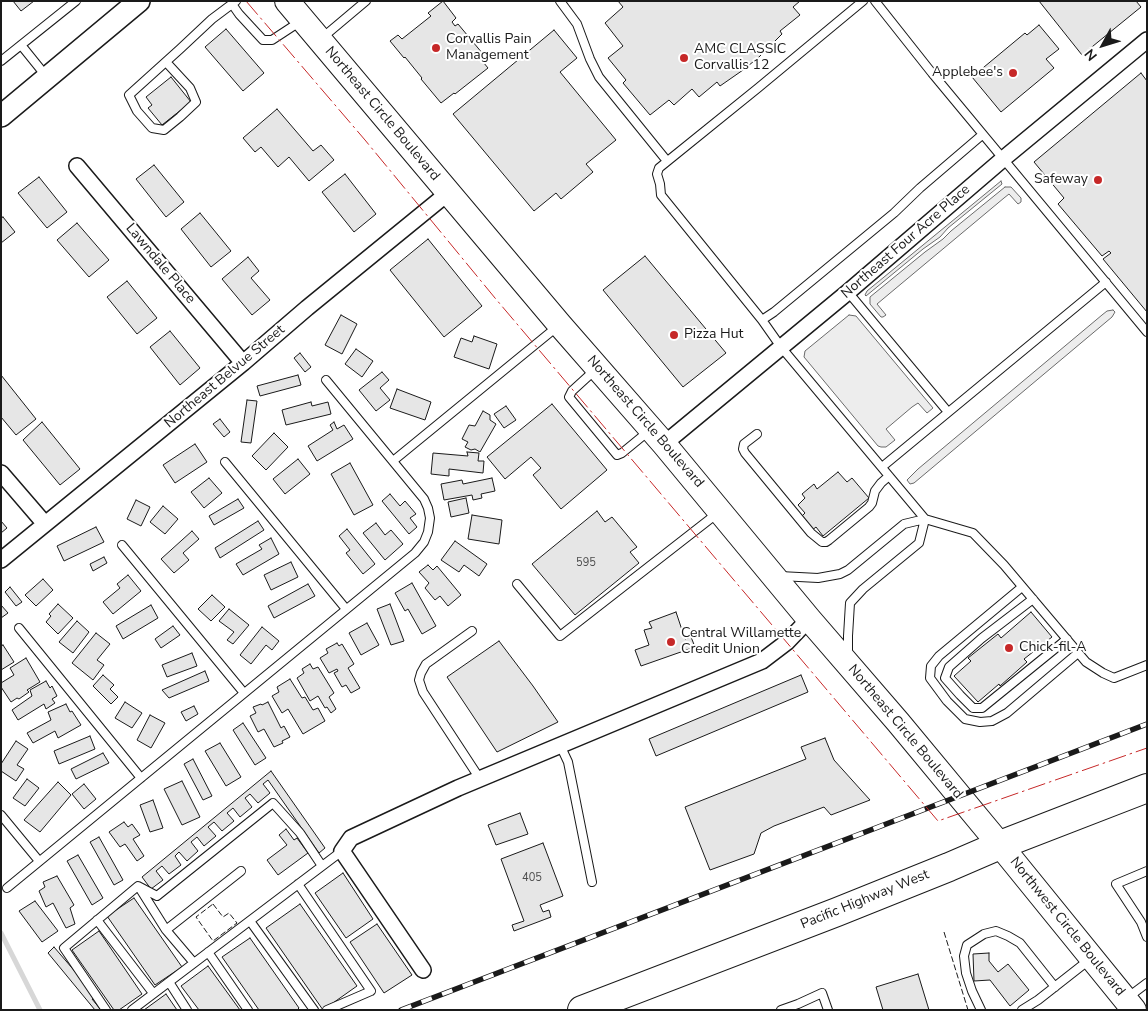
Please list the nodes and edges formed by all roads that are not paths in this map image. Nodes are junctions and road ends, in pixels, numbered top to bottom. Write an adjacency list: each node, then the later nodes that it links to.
1 (76, 1): 12 (lane)
2 (139, 1): 15 (street)
3 (287, 1): 9 (main road, Northeast Circle Boulevard)
4 (366, 1): 10 (lane)
5 (560, 1): 19 (lane)
6 (863, 1): 19 (lane)
7 (875, 1): 17 (lane)
8 (234, 3): 9 (lane); 14 (lane)
9 (304, 20): 10 (main road, Northeast Circle Boulevard)
10 (320, 39): 21 (main road, Northeast Circle Boulevard)
11 (1147, 40): 18 (street, Northeast Four Acre Place)
12 (21, 45): 13 (lane); 15 (lane)
13 (1, 61)
14 (166, 62): 14 (lane)
15 (47, 77): 16 (street)
16 (1, 116)
17 (982, 134): 18 (lane); 24 (lane)
18 (1003, 159): 22 (lane); 23 (street, Northeast Four Acre Place)
19 (667, 161): 24 (lane)
20 (77, 166): 28 (street, Lawndale Place)
21 (448, 193): 25 (main road, Northeast Circle Boulevard); 28 (street, Northeast Belvue Street)
22 (1106, 282): 26 (lane); 31 (lane)
23 (848, 292): 27 (street, Northeast Four Acre Place); 31 (lane)
24 (762, 320): 27 (lane)
25 (560, 325): 29 (main road, Northeast Circle Boulevard); 35 (lane)
26 (1147, 332)
27 (781, 348): 33 (street, Northeast Four Acre Place); 36 (lane)
28 (244, 363): 41 (street, Northeast Belvue Street)
29 (598, 368): 33 (main road, Northeast Circle Boulevard); 33 (lane)
30 (326, 380): 35 (lane)
31 (948, 412): 36 (lane)
32 (757, 434): 38 (lane)
33 (658, 436): 39 (main road, Northeast Circle Boulevard)
34 (225, 462): 48 (lane)
35 (393, 462): 48 (lane)
36 (882, 467): 38 (lane)
37 (1, 473): 41 (street)
38 (889, 476): 40 (lane)
39 (720, 511): 44 (main road, Northeast Circle Boulevard); 45 (lane)
40 (925, 519): 44 (lane); 46 (lane); 54 (lane)
41 (45, 524): 43 (street, Northeast Belvue Street)
42 (122, 545): 56 (lane)
43 (1, 560)
44 (774, 575): 49 (main road, Northeast Circle Boulevard)
45 (518, 584)
46 (1022, 587): 47 (lane); 53 (lane)
47 (1033, 599): 52 (lane); 52 (lane)
48 (346, 609): 56 (lane)
49 (809, 619): 54 (main road, Northeast Circle Boulevard); 57 (street)
50 (18, 628): 58 (lane)
51 (472, 631): 59 (lane)
52 (1067, 640): 53 (lane)
53 (1078, 653): 55 (lane)
54 (848, 665): 62 (main road, Northeast Circle Boulevard)
55 (1147, 666)
56 (244, 693): 58 (lane)
57 (560, 745): 59 (street); 68 (lane)
58 (141, 778): 64 (lane)
59 (480, 779): 63 (street)
60 (1147, 788): 62 (highway, Pacific Highway West)
61 (1, 815): 64 (lane)
62 (1000, 845): 77 (main road, Northwest Circle Boulevard); 91 (highway, Pacific Highway West)
63 (342, 850): 65 (lane); 79 (street)
64 (39, 861): 71 (lane)
65 (322, 866): 69 (lane); 70 (lane)
66 (241, 871): 74 (lane)
67 (1147, 871): 75 (lane)
68 (592, 882)
69 (298, 884): 73 (lane); 90 (lane)
70 (138, 886): 72 (lane); 74 (lane)
71 (7, 888)
72 (98, 920): 83 (lane); 85 (lane)
73 (250, 921): 76 (lane); 89 (lane)
74 (166, 930): 78 (lane)
75 (1147, 937)
76 (208, 952): 78 (lane); 88 (lane)
77 (1092, 958): 82 (lane); 84 (main road, Northwest Circle Boulevard)
78 (194, 963): 80 (lane)
79 (423, 970)
80 (169, 982): 83 (lane); 87 (lane)
81 (1147, 983): 84 (lane)
82 (1055, 987): 94 (lane); 95 (lane)
83 (153, 994): 86 (lane)
84 (1130, 1004)
85 (106, 1010)
86 (132, 1010)
87 (188, 1010)
88 (248, 1010)
89 (314, 1010)
90 (327, 1010)
91 (582, 1010)
92 (781, 1010): 93 (lane)
93 (828, 1010)
94 (981, 1010)
95 (1022, 1010)

